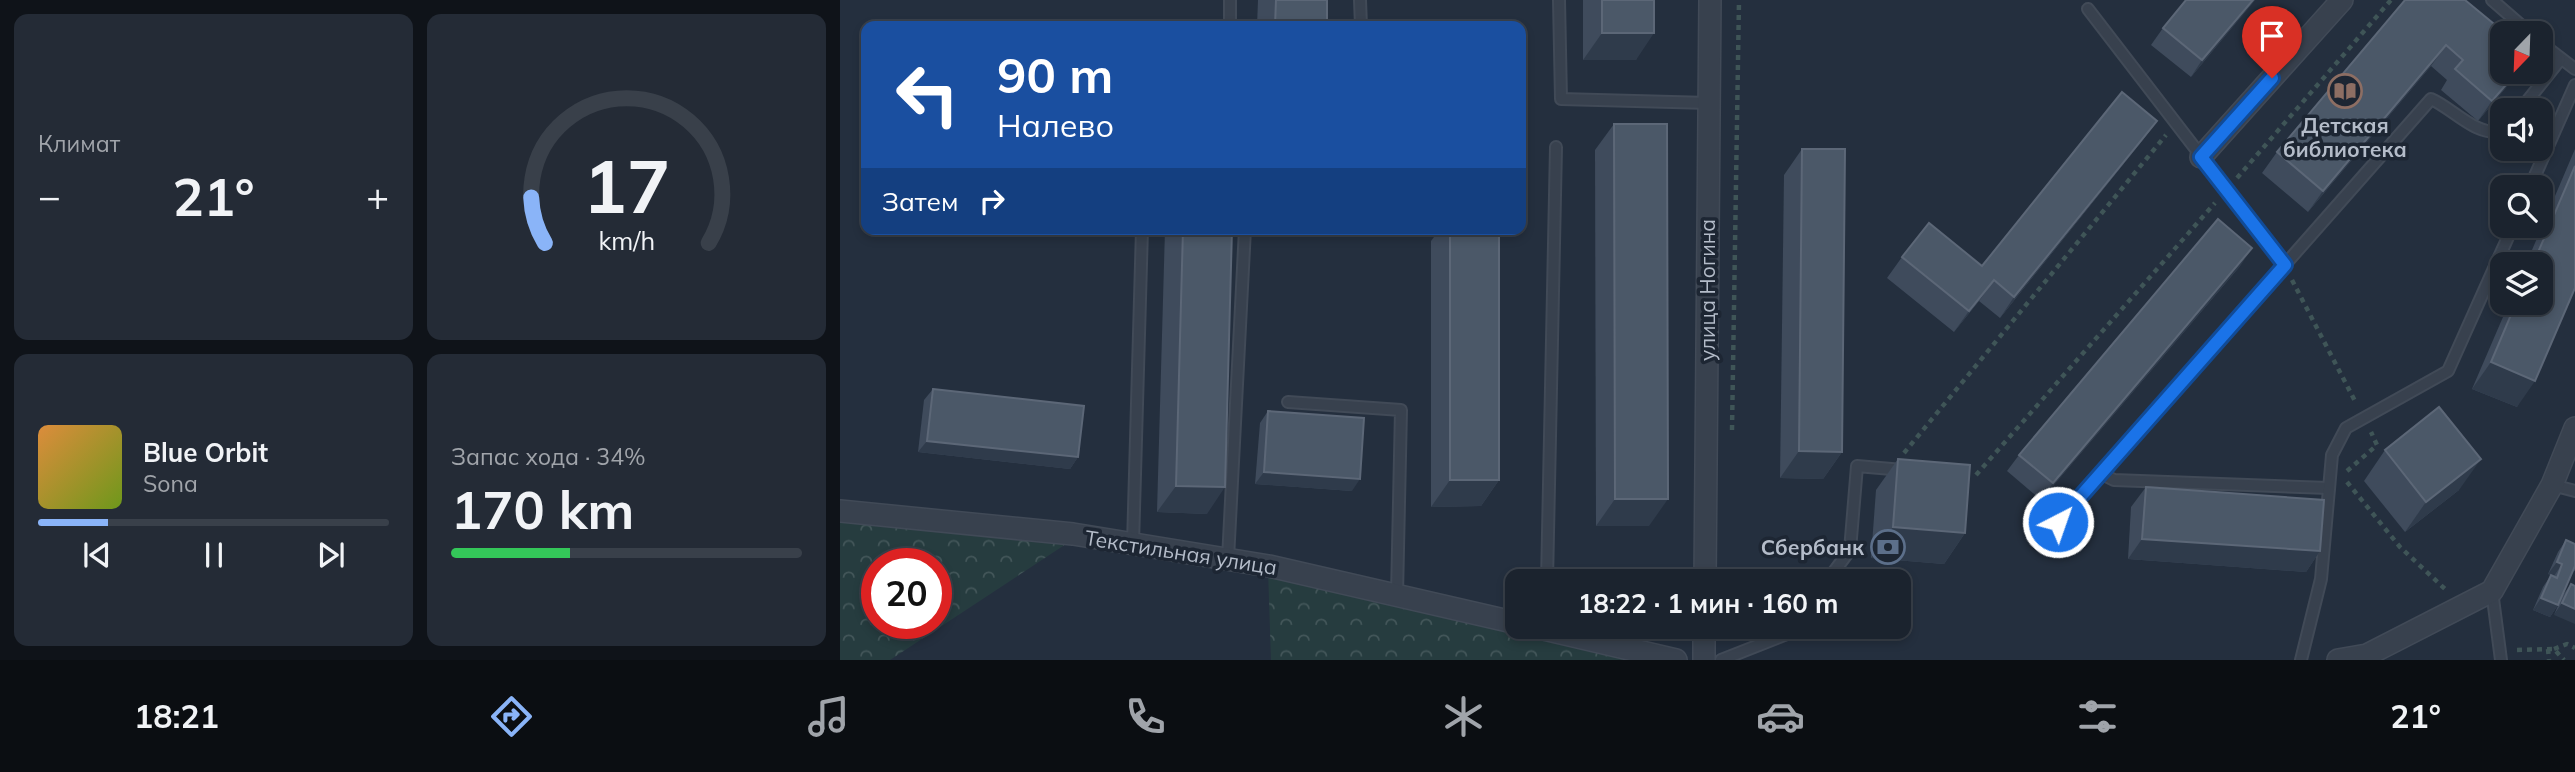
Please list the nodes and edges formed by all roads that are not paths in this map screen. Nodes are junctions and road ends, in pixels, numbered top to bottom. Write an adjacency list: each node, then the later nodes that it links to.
1 (1230, 0): 8 (lane)
2 (1360, 0): 9 (lane)
3 (1559, 0): 16 (lane)
4 (1710, 0): 16 (street, улица Ногина)
5 (2342, 0): 19 (street)
6 (2492, 0): 10 (lane)
7 (2088, 9): 19 (lane)
8 (1230, 21)
9 (1361, 21)
10 (2516, 21)
11 (2553, 54): 12 (lane)
12 (2560, 60): 13 (lane); 15 (lane)
13 (2575, 69)
14 (2575, 85): 20 (lane)
15 (2530, 98)
16 (1709, 103): 37 (street, улица Ногина)
17 (2490, 129): 24 (lane)
18 (1556, 147): 36 (lane)
19 (2201, 157): 24 (lane)
20 (2535, 175)
21 (1142, 235): 34 (lane)
22 (1245, 235): 35 (lane)
23 (2508, 238): 30 (lane)
24 (2285, 265): 28 (lane)
25 (1288, 402): 40 (lane)
26 (2575, 428): 29 (street)
27 (1915, 471): 38 (lane)
28 (2100, 473): 30 (lane); 33 (lane)
29 (2552, 485): 31 (lane); 39 (street)
30 (2329, 488): 49 (lane)
31 (2575, 491)
32 (840, 511): 34 (street, Текстильная улица)
33 (2058, 522)
34 (1133, 544): 35 (street, Текстильная улица)
35 (1228, 559): 40 (street, Текстильная улица)
36 (1547, 569)
37 (1705, 569)
38 (1836, 569)
39 (2492, 591): 45 (lane); 50 (street)
40 (1397, 595): 41 (street, Текстильная улица)
41 (1505, 620)
42 (1587, 639): 46 (street)
43 (1704, 639): 47 (street)
44 (1774, 639): 48 (lane)
45 (2500, 656)
46 (1675, 660)
47 (1704, 660)
48 (1721, 660)
49 (2301, 660)
50 (2338, 660)

